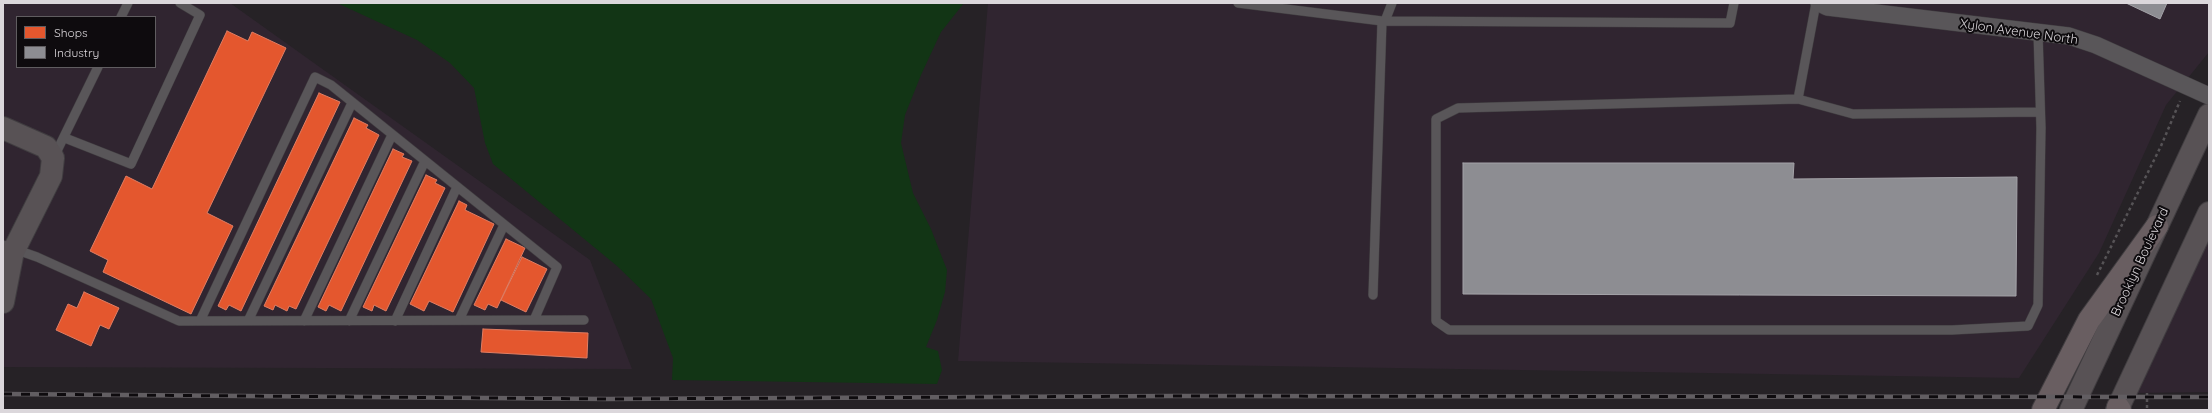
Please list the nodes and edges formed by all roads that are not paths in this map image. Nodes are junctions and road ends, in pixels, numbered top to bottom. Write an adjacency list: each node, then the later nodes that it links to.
1 (128, 3): 7 (lane)
2 (180, 3): 18 (lane)
3 (1238, 3): 8 (lane)
4 (1392, 3): 8 (lane)
5 (1734, 3): 8 (lane)
6 (1818, 3): 9 (street, Xylon Avenue North); 12 (lane)
7 (122, 16)
8 (1383, 21): 26 (lane)
9 (2038, 33): 11 (street, Xylon Avenue North); 14 (lane)
10 (98, 68): 18 (lane)
11 (2209, 96)
12 (1798, 99): 14 (lane); 14 (lane)
13 (352, 103): 17 (lane); 31 (lane); 32 (lane)
14 (2040, 112)
15 (2209, 115): 24 (main road, Brooklyn Boulevard)
16 (3, 128): 19 (main road)
17 (392, 135): 20 (lane); 33 (lane)
18 (65, 138): 19 (lane)
19 (53, 158): 25 (main road)
20 (424, 161): 21 (lane); 34 (lane)
21 (457, 187): 23 (lane); 35 (lane)
22 (2209, 212): 36 (main road)
23 (504, 225): 28 (lane); 29 (lane)
24 (2157, 226): 37 (highway); 38 (main road, Brooklyn Boulevard)
25 (7, 254): 27 (main road); 31 (lane)
26 (1373, 295)
27 (3, 302)
28 (459, 320): 29 (lane); 35 (lane)
29 (534, 320): 30 (lane)
30 (584, 320)
31 (200, 321): 32 (lane)
32 (248, 321): 33 (lane)
33 (304, 321): 34 (lane)
34 (349, 321): 35 (lane)
35 (394, 321)
36 (2118, 409)
37 (2043, 410)
38 (2071, 410)

